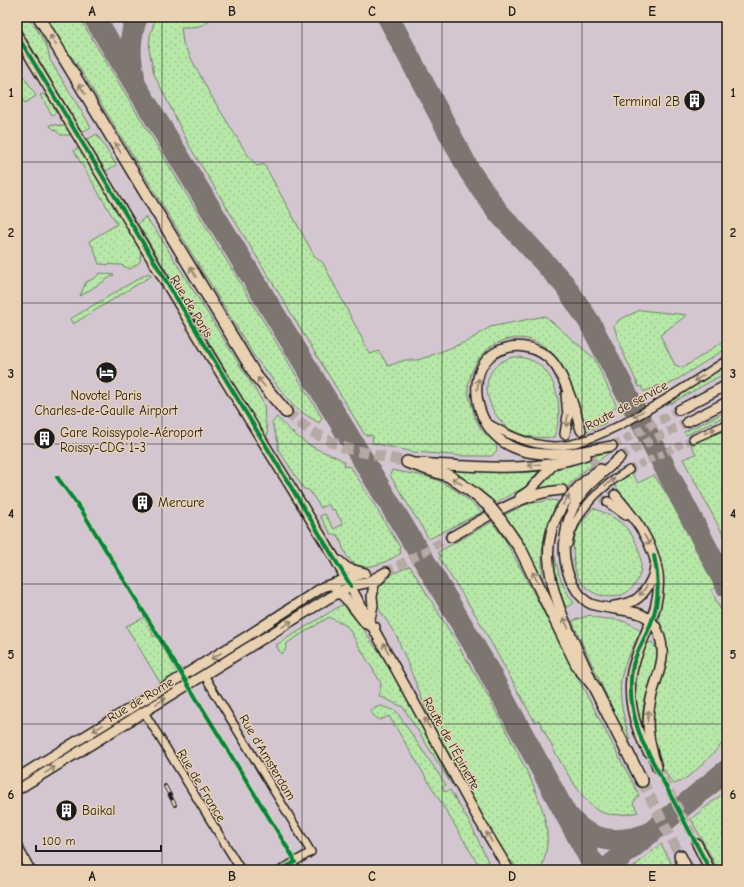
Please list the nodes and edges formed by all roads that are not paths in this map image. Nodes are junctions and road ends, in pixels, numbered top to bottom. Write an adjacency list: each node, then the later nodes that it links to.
1 (39, 17): 8 (main road, one-way to 1)
2 (17, 35): 25 (main road, Rue de Paris)
3 (727, 360): 9 (street, Route de service, one-way to 9)
4 (562, 380): 9 (main road, one-way to 4); 12 (main road); 13 (main road, one-way to 13)
5 (727, 385): 7 (main road)
6 (727, 402): 10 (main road)
7 (680, 410)
8 (286, 412)
9 (485, 421): 15 (main road, one-way to 15)
10 (687, 422)
11 (727, 424): 14 (street, one-way to 11)
12 (581, 430)
13 (565, 434)
14 (694, 439)
15 (407, 462): 36 (main road, one-way to 15, bridge)
16 (552, 466): 21 (main road)
17 (628, 470): 26 (street, one-way to 17)
18 (562, 490): 21 (main road)
19 (615, 495): 22 (main road)
20 (608, 502): 22 (main road)
21 (504, 508): 23 (main road)
22 (638, 525): 24 (main road, one-way to 24)
23 (451, 537)
24 (654, 556): 32 (main road, one-way to 32); 33 (main road)
25 (334, 557): 28 (main road, Rue de Paris); 29 (main road, Rue de Paris)
26 (564, 562): 32 (main road); 36 (main road, one-way to 26)
27 (386, 572): 28 (main road, Rue de Paris); 29 (main road); 34 (main road)
28 (364, 573): 29 (main road, Rue de Paris)
29 (349, 582): 30 (main road, Rue de Rome); 31 (main road, Rue de Rome); 34 (main road, Route de l'Épinette)
30 (330, 584): 31 (main road); 38 (main road, Rue de Rome, one-way to 38)
31 (339, 592): 34 (main road, Route de l'Épinette); 35 (main road, Rue de Rome, one-way to 31)
32 (608, 608): 33 (main road)
33 (652, 622): 33 (main road, one-way to 33)
34 (372, 623): 47 (main road, Route de l'Épinette, one-way to 34)
35 (204, 675): 37 (main road, Rue de Rome, one-way to 35); 46 (street, Rue d'Amsterdam)
36 (593, 685): 39 (main road)
37 (144, 712): 40 (main road, Rue de Rome, one-way to 37); 45 (street, Rue de France)
38 (17, 778)
39 (642, 781)
40 (17, 790)
41 (697, 844): 49 (main road)
42 (17, 847): 44 (main road)
43 (680, 856): 48 (main road)
44 (30, 870)
45 (241, 870)
46 (281, 870)
47 (509, 870)
48 (687, 870)
49 (710, 870)

